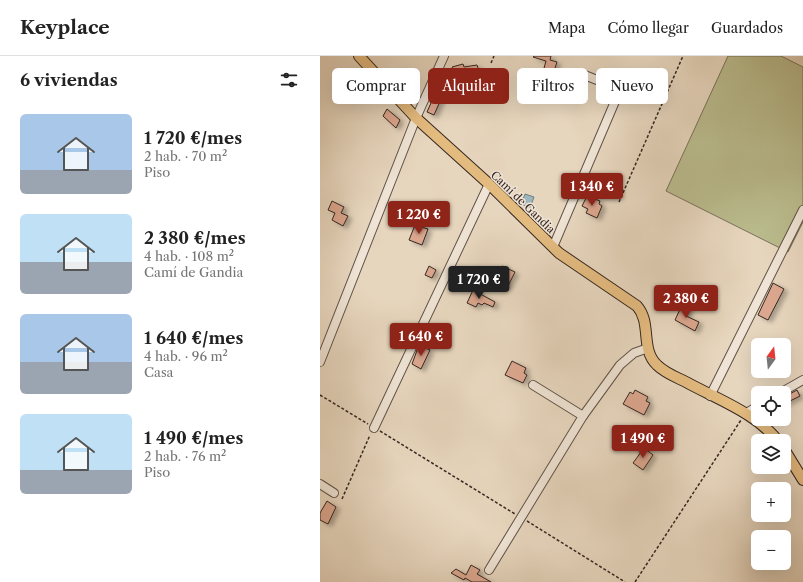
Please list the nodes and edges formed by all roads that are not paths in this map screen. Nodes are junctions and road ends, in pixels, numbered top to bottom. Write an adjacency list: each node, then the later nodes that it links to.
1 (359, 56): 4 (main road, Camí de Gandia)
2 (444, 56): 4 (street)
3 (588, 76): 7 (street)
4 (416, 118): 5 (main road, Camí de Gandia); 8 (street)
5 (489, 184): 7 (main road, Camí de Gandia); 18 (street)
6 (803, 210): 14 (street)
7 (553, 247): 9 (main road, Camí de Gandia)
8 (324, 340): 10 (street)
9 (648, 348): 14 (main road, Camí de Gandia); 17 (street)
10 (320, 362)
11 (803, 380): 13 (street)
12 (532, 385): 17 (street)
13 (791, 387)
14 (710, 396): 16 (main road, Camí de Gandia)
15 (751, 410): 16 (street)
16 (744, 414): 19 (main road, Camí de Gandia)
17 (583, 416): 24 (street)
18 (374, 428)
19 (772, 434)
20 (791, 460): 21 (main road)
21 (803, 480)
22 (320, 484): 23 (street)
23 (334, 493)
24 (489, 570)

